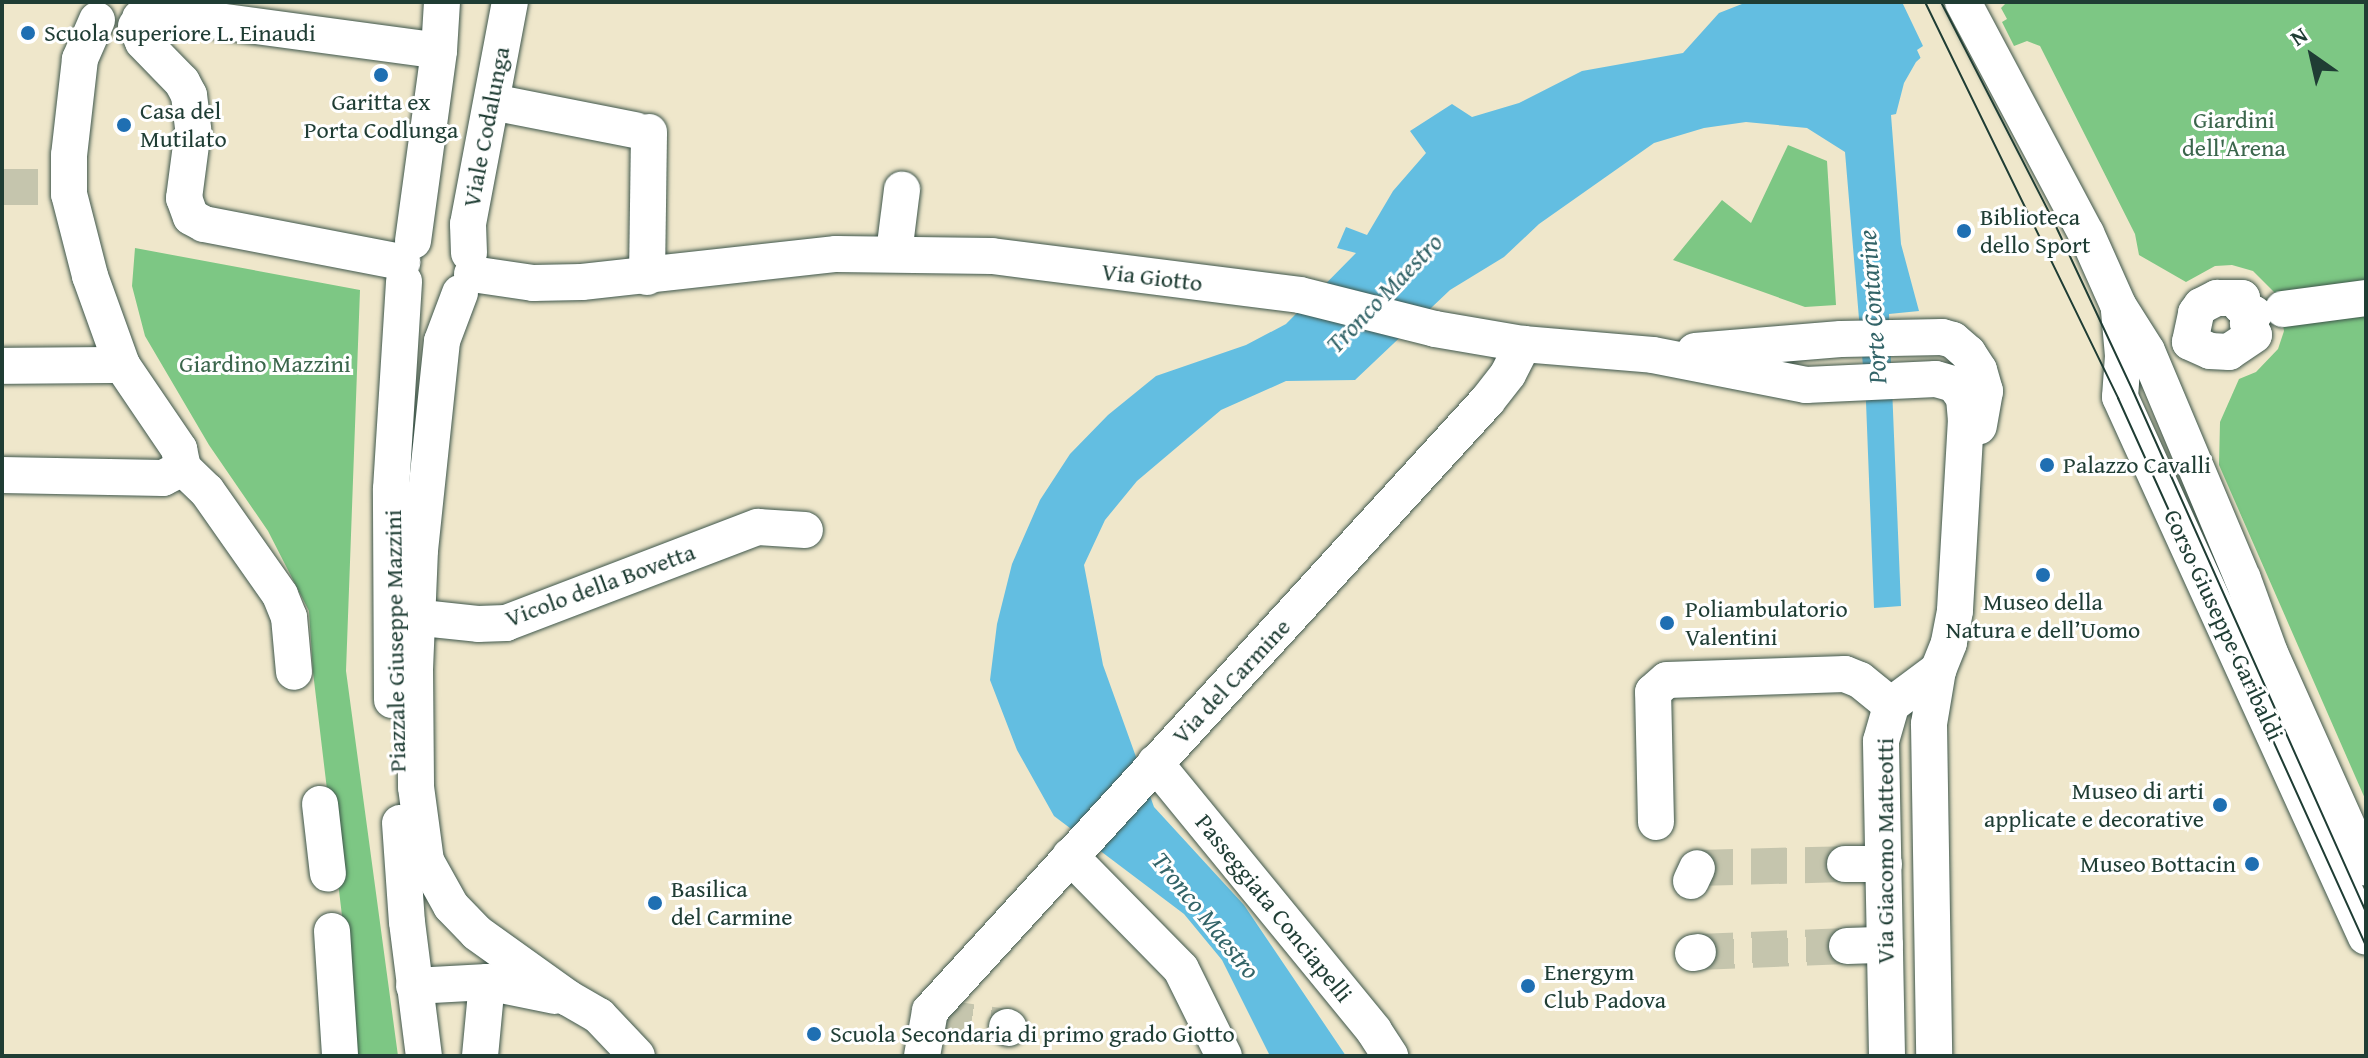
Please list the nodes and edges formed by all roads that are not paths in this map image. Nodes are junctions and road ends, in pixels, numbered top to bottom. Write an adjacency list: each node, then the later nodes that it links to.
1 (442, 2): 5 (street)
2 (510, 2): 6 (street, Viale Codalunga)
3 (1963, 2): 13 (street, Corso Giuseppe Garibaldi)
4 (121, 17): 5 (street); 9 (street); 17 (street)
5 (439, 51): 9 (street)
6 (492, 102): 10 (street, Viale Codalunga); 11 (street)
7 (902, 190): 8 (street)
8 (894, 253): 11 (street, Via Giotto); 15 (street, Via Giotto)
9 (407, 261): 10 (street); 10 (street); 23 (street, Piazzale Giuseppe Mazzini)
10 (467, 274): 11 (street, Via Giotto); 23 (street, Piazzale Giuseppe Mazzini)
11 (647, 277)
12 (2366, 298): 14 (street)
13 (2118, 305): 33 (street, Corso Giuseppe Garibaldi); 36 (street, Corso Giuseppe Garibaldi)
14 (2283, 309)
15 (1523, 344): 16 (street, Via Giotto); 27 (street, Via del Carmine)
16 (1653, 355): 19 (street, Via Giotto); 19 (street, Via Giotto)
17 (122, 365): 18 (street); 20 (street)
18 (2, 366)
19 (1964, 466): 24 (street, Via Giacomo Matteotti)
20 (183, 468): 21 (street); 25 (street)
21 (2, 475)
22 (805, 530): 23 (street, Vicolo della Bovetta)
23 (406, 616): 40 (street, Piazzale Giuseppe Mazzini); 41 (street, Piazzale Giuseppe Mazzini)
24 (1938, 670): 26 (street, Via Giacomo Matteotti); 50 (street, Via Giacomo Matteotti)
25 (294, 672)
26 (1891, 705): 29 (street); 32 (street, Via Giacomo Matteotti)
27 (1150, 769): 30 (street, Via del Carmine); 48 (street, Passeggiata Conciapelli)
28 (320, 804): 34 (street)
29 (1656, 822)
30 (1074, 851): 46 (street, Via del Carmine); 47 (street)
31 (1845, 864): 32 (street)
32 (1884, 864): 37 (street, Via Giacomo Matteotti)
33 (2366, 868)
34 (328, 874)
35 (332, 931): 43 (street)
36 (2366, 937)
37 (1885, 945): 38 (street); 49 (street, Via Giacomo Matteotti)
38 (1847, 946)
39 (487, 982): 40 (street); 41 (street); 44 (street)
40 (414, 986): 42 (street, Piazzale Giuseppe Mazzini)
41 (568, 998): 45 (street)
42 (421, 1054)
43 (340, 1056)
44 (480, 1056)
45 (637, 1056)
46 (922, 1056)
47 (1224, 1056)
48 (1390, 1056)
49 (1887, 1056)
50 (1934, 1056)

